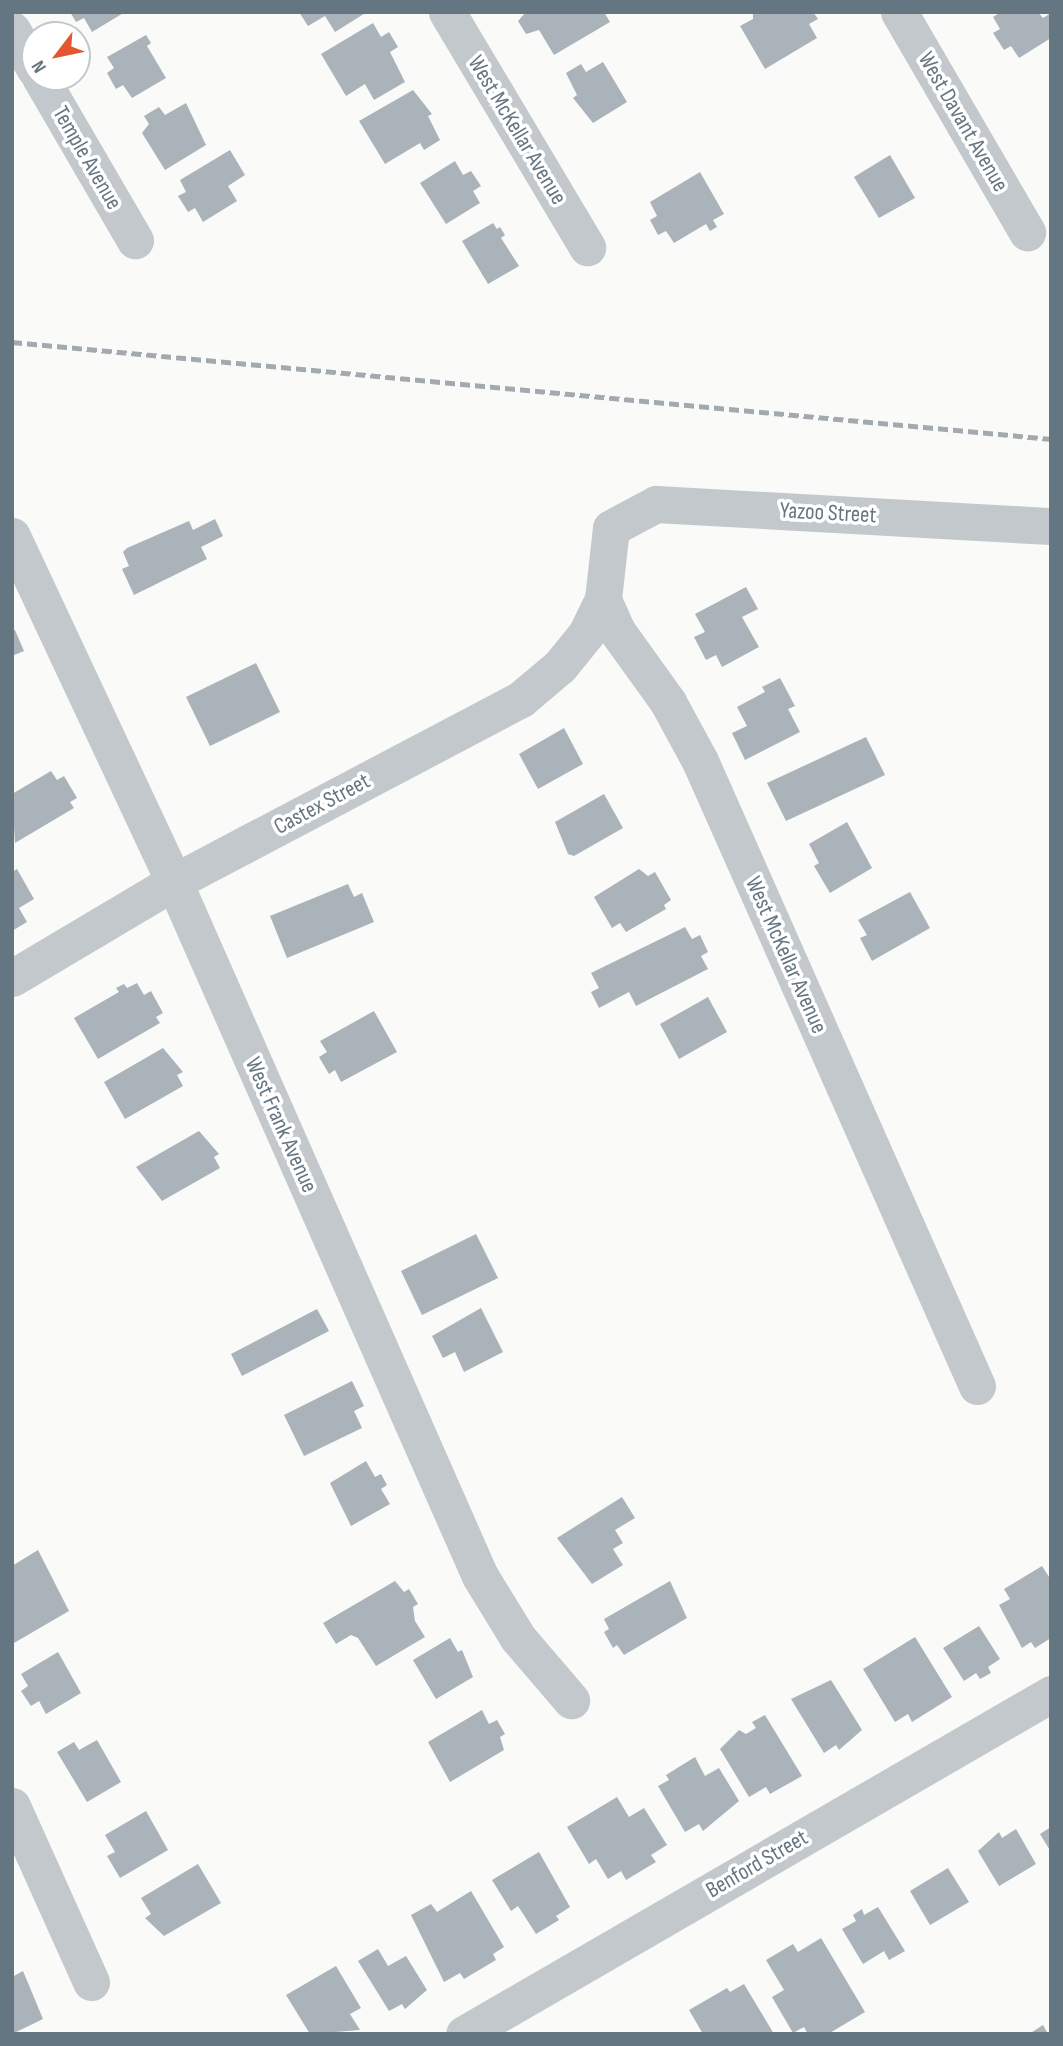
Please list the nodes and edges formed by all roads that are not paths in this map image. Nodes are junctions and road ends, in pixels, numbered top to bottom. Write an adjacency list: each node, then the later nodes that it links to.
1 (447, 12): 8 (street, West McKellar Avenue)
2 (899, 12): 6 (street, West Davant Avenue)
3 (12, 30): 4 (street)
4 (21, 45)
5 (48, 91): 7 (street, Temple Avenue)
6 (1027, 232)
7 (135, 240)
8 (587, 247)
9 (1051, 526): 11 (street, Yazoo Street)
10 (12, 536): 12 (street, West Frank Avenue)
11 (603, 599): 12 (street, Castex Street); 14 (street, West McKellar Avenue)
12 (173, 882): 13 (street, Castex Street); 16 (street, West Frank Avenue)
13 (12, 978)
14 (977, 1386)
15 (1051, 1694): 19 (street, Benford Street)
16 (571, 1700)
17 (12, 1806): 18 (street)
18 (92, 1982)
19 (464, 2034)

